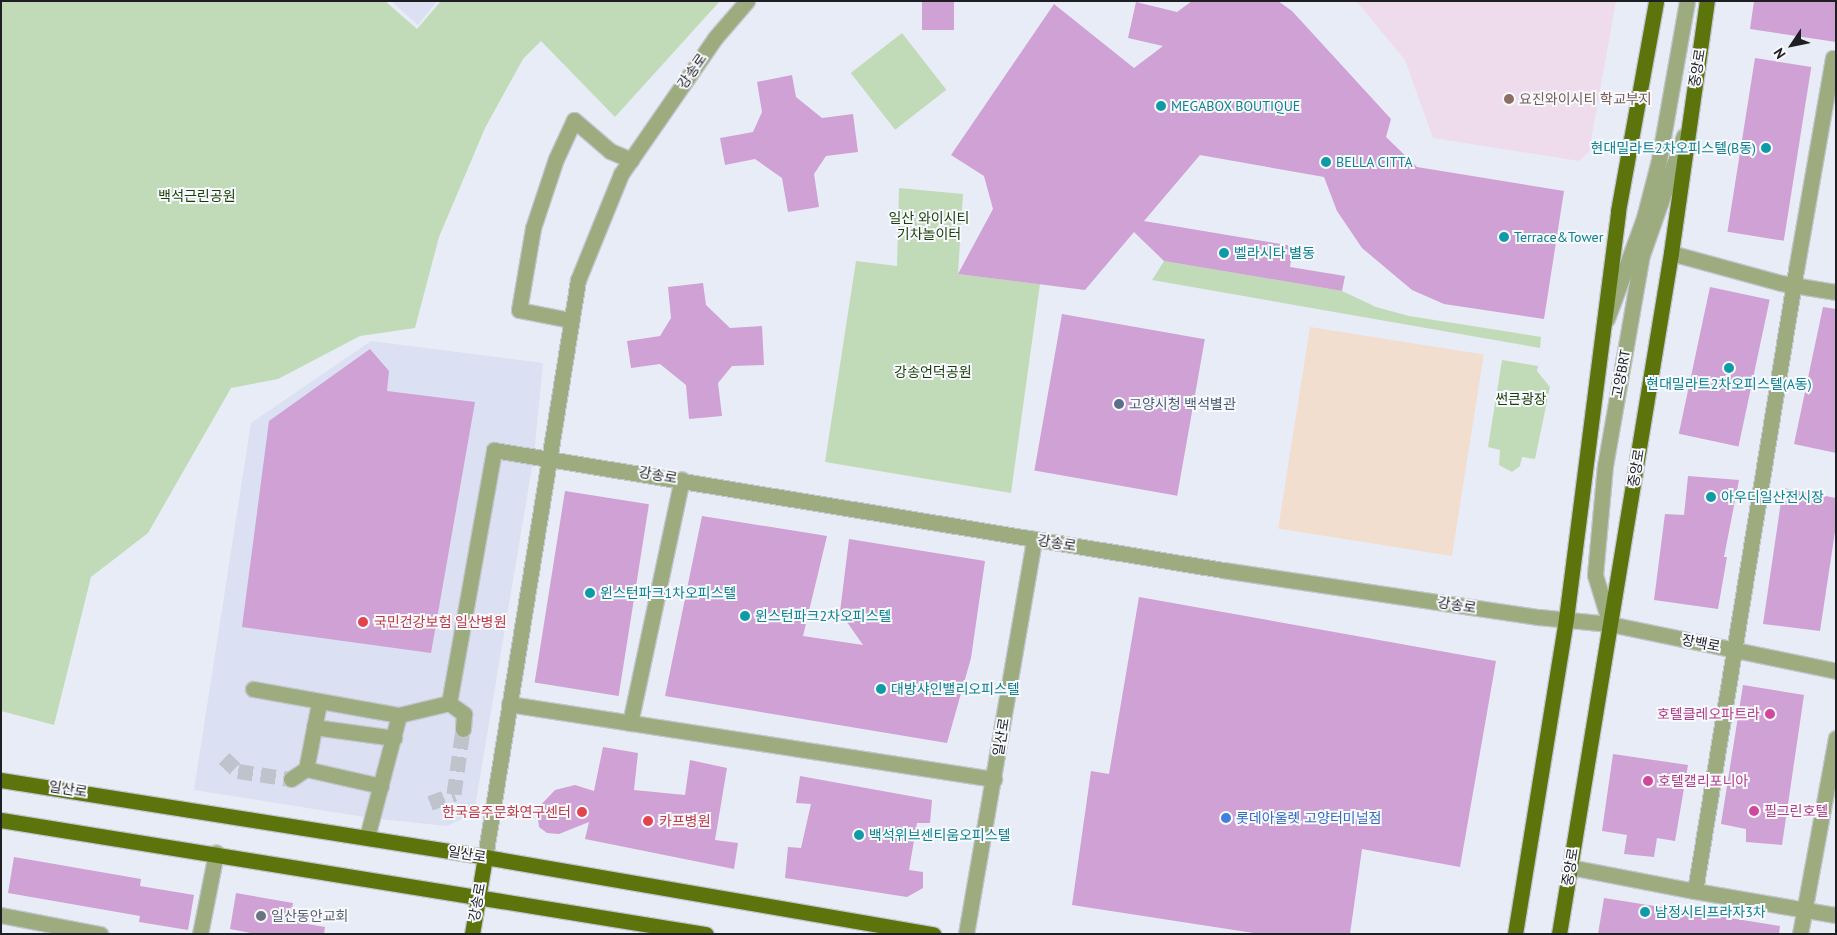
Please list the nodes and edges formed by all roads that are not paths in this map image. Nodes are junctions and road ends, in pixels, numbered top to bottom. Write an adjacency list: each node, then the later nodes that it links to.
1 (746, 1): 7 (street, 강송로)
2 (1656, 1): 12 (main road)
3 (1686, 1): 12 (street)
4 (1707, 1): 6 (main road, 중앙로)
5 (1834, 58): 9 (street)
6 (1687, 129): 8 (main road, 중앙로); 17 (street, 고양BRT)
7 (631, 160): 11 (street, 강송로); 11 (street)
8 (1672, 253): 9 (street); 17 (main road, 중앙로)
9 (1795, 286): 10 (street); 18 (street)
10 (1836, 292)
11 (570, 320): 13 (street, 강송로)
12 (1602, 333): 16 (main road)
13 (550, 457): 14 (street, 강송로); 21 (street); 23 (street, 강송로)
14 (682, 479): 15 (street, 강송로); 25 (street)
15 (1034, 539): 16 (street, 강송로); 32 (street, 일산로)
16 (1566, 619): 17 (street, 장백로); 51 (main road)
17 (1610, 624): 18 (street, 장백로); 39 (main road, 중앙로)
18 (1734, 649): 19 (street, 장백로); 40 (street)
19 (1836, 671)
20 (253, 689): 22 (street)
21 (449, 702): 24 (street); 27 (street)
22 (319, 703): 24 (street); 26 (street)
23 (509, 704): 25 (street); 38 (street, 강송로)
24 (399, 715): 28 (street)
25 (630, 723): 32 (street)
26 (314, 727): 28 (street); 30 (street)
27 (463, 729)
28 (394, 738): 34 (street)
29 (1836, 738): 42 (street)
30 (306, 770): 31 (street); 34 (street)
31 (291, 779)
32 (994, 779): 50 (street, 일산로)
33 (1, 780): 36 (main road, 일산로)
34 (381, 786): 36 (street)
35 (1, 820): 37 (main road)
36 (367, 837): 38 (main road, 일산로)
37 (216, 853): 41 (main road); 46 (street)
38 (485, 857): 41 (main road, 강송로); 49 (main road, 일산로)
39 (1570, 867): 40 (street); 52 (main road, 중앙로)
40 (1695, 891): 42 (street)
41 (478, 896): 47 (main road, 강송로); 48 (main road)
42 (1804, 909): 44 (street); 53 (street)
43 (1, 915): 45 (street)
44 (1836, 915)
45 (100, 934)
46 (200, 934)
47 (472, 934)
48 (706, 934)
49 (933, 934)
50 (966, 934)
51 (1515, 934)
52 (1559, 934)
53 (1800, 934)

